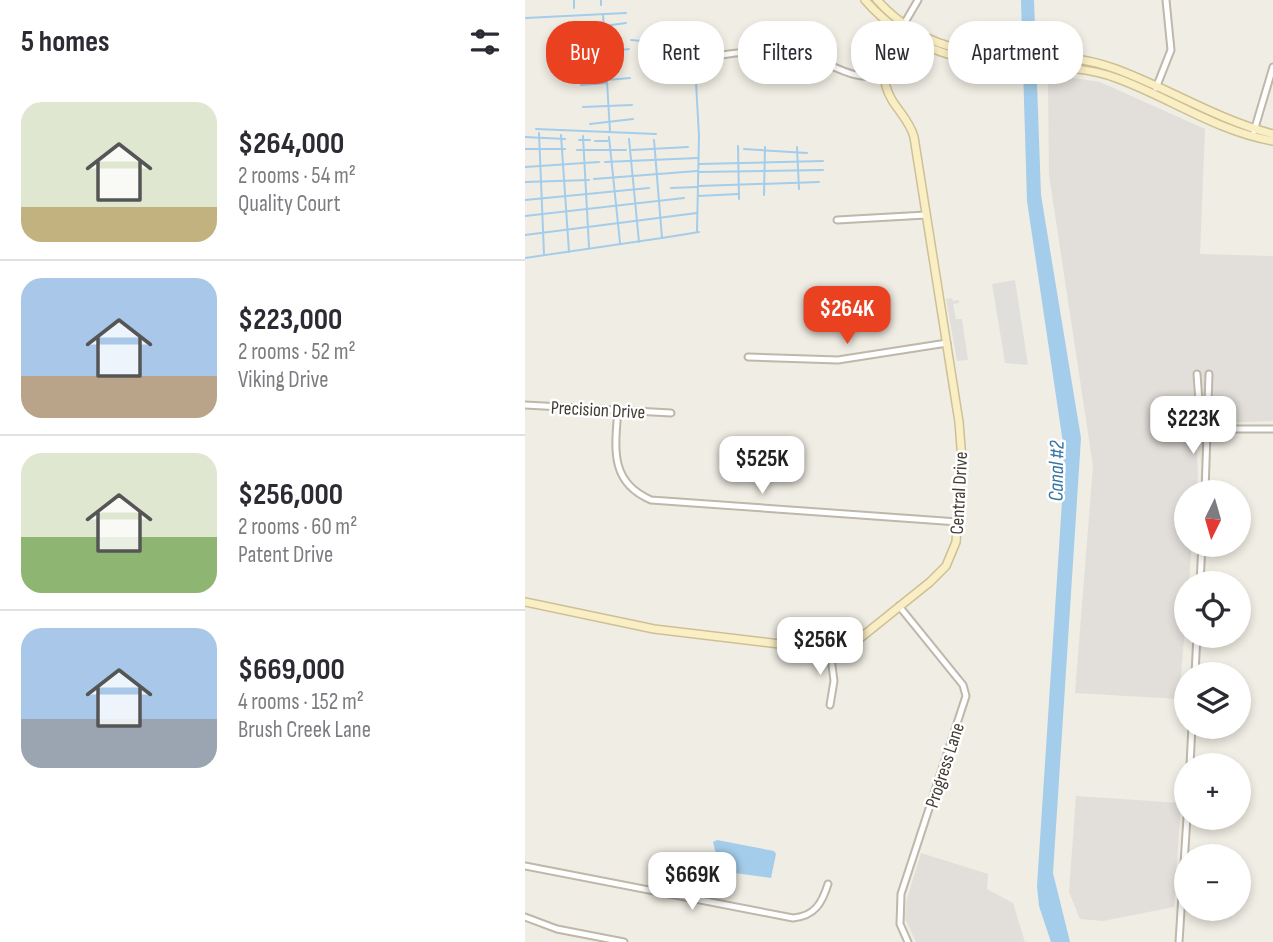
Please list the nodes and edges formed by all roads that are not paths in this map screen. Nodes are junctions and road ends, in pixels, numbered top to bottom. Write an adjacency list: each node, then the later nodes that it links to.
1 (865, 0): 5 (street)
2 (877, 0): 6 (street)
3 (918, 0): 7 (street)
4 (1166, 0): 14 (street)
5 (887, 21)
6 (901, 21)
7 (906, 21)
8 (934, 39): 14 (street)
9 (934, 51): 14 (street)
10 (724, 55): 12 (street)
11 (1273, 67): 15 (street)
12 (851, 75)
13 (887, 84): 18 (street, Central Drive)
14 (1156, 91): 15 (street)
15 (1253, 134): 16 (street); 17 (street)
16 (1273, 134)
17 (1273, 141)
18 (926, 215): 19 (street); 20 (street, Central Drive)
19 (837, 220)
20 (947, 344): 21 (street); 31 (street, Central Drive)
21 (748, 357)
22 (1196, 373): 27 (street)
23 (1209, 374): 27 (street)
24 (525, 405): 25 (street, Precision Drive)
25 (618, 409): 26 (street, Precision Drive); 31 (street)
26 (671, 413)
27 (1206, 421): 28 (street)
28 (1206, 429): 29 (street); 30 (street)
29 (1273, 429)
30 (1205, 480)
31 (958, 522): 33 (street, Central Drive)
32 (525, 602): 34 (street, Central Drive)
33 (899, 606): 34 (street, Central Drive); 41 (street, Progress Lane)
34 (830, 650): 35 (street)
35 (830, 705)
36 (1186, 830): 42 (street)
37 (525, 866): 38 (street)
38 (828, 884)
39 (525, 917): 40 (street)
40 (624, 942)
41 (908, 942)
42 (1179, 942)

